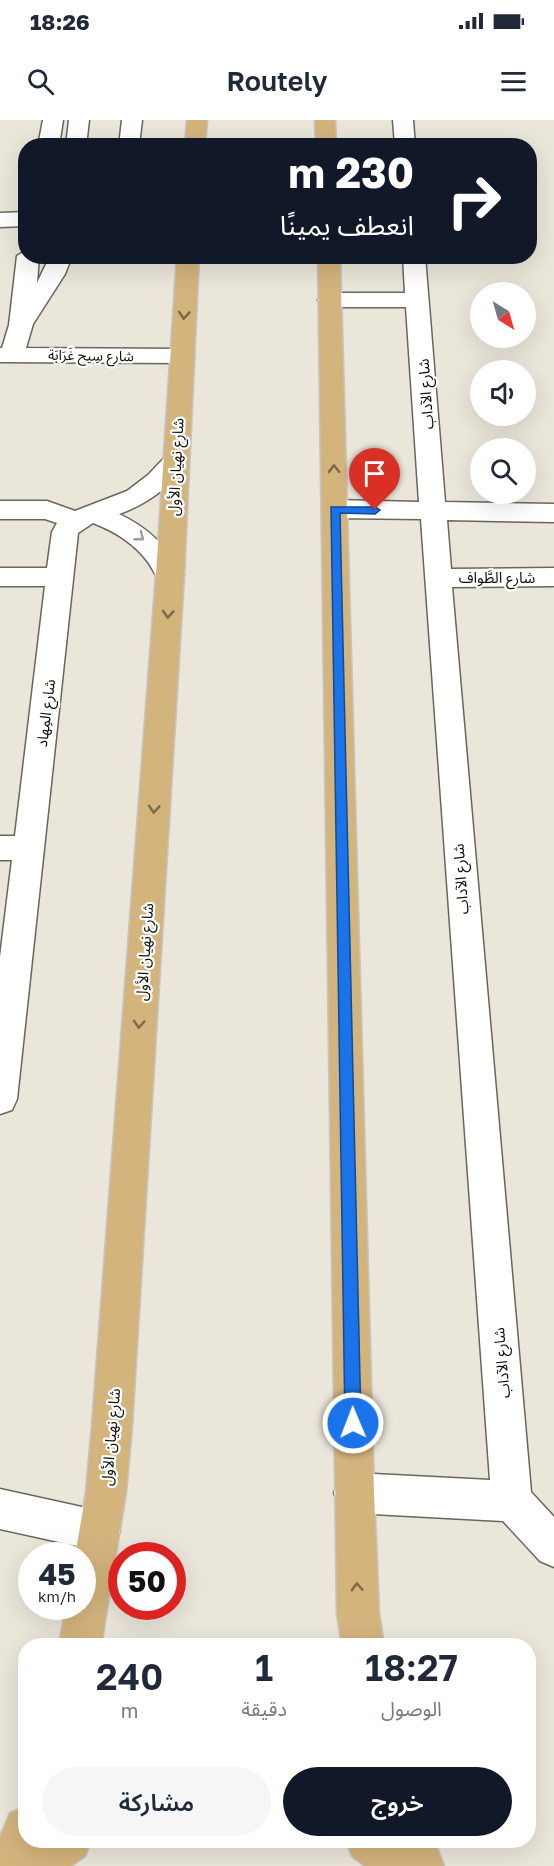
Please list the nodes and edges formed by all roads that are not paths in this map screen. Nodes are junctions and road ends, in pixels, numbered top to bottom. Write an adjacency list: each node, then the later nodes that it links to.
1 (53, 120): 7 (street)
2 (79, 120): 8 (street)
3 (132, 120): 9 (street)
4 (197, 120): 10 (main road)
5 (326, 120): 11 (main road)
6 (403, 120): 12 (street)
7 (50, 138)
8 (77, 138)
9 (130, 138)
10 (196, 138)
11 (326, 138)
12 (404, 138)
13 (18, 219): 14 (street)
14 (0, 220)
15 (27, 264): 22 (street)
16 (58, 264): 22 (street)
17 (188, 264): 24 (main road, شارع نهيان الأول, one-way to 24)
18 (329, 264): 20 (main road)
19 (415, 264): 21 (street, شارع الآداب)
20 (330, 300): 21 (street); 26 (main road, one-way to 20)
21 (418, 300): 28 (street, شارع الآداب)
22 (21, 325): 23 (street)
23 (6, 355): 24 (street, شارع سِيح غَرَابَة)
24 (182, 356): 25 (main road, شارع نهيان الأول)
25 (175, 462): 30 (street); 31 (main road, شارع نهيان الأول)
26 (335, 509): 28 (street); 39 (main road)
27 (0, 510): 30 (street)
28 (434, 512): 29 (street); 35 (street, شارع الآداب)
29 (554, 513)
30 (85, 517): 31 (street, one-way to 31); 33 (street, شارع المِهاد)
31 (170, 575): 42 (main road, شارع نهيان الأول, one-way to 42)
32 (0, 577): 33 (street)
33 (60, 577): 36 (street, شارع المِهاد)
34 (554, 577): 35 (street, شارع الطَّواف)
35 (439, 578): 40 (street, شارع الآداب)
36 (15, 848): 37 (street, شارع المِهاد)
37 (9, 942): 38 (street, شارع المِهاد)
38 (0, 1099)
39 (354, 1493): 40 (street); 45 (main road, one-way to 39)
40 (512, 1501): 43 (street)
41 (0, 1509): 42 (street)
42 (100, 1531): 44 (main road, شارع نهيان الأول)
43 (554, 1547)
44 (81, 1638)
45 (362, 1638)
46 (18, 1848): 50 (main road)
47 (58, 1848): 51 (main road)
48 (378, 1848): 52 (main road)
49 (414, 1848): 53 (main road)
50 (11, 1866)
51 (33, 1866)
52 (401, 1866)
53 (421, 1866)

